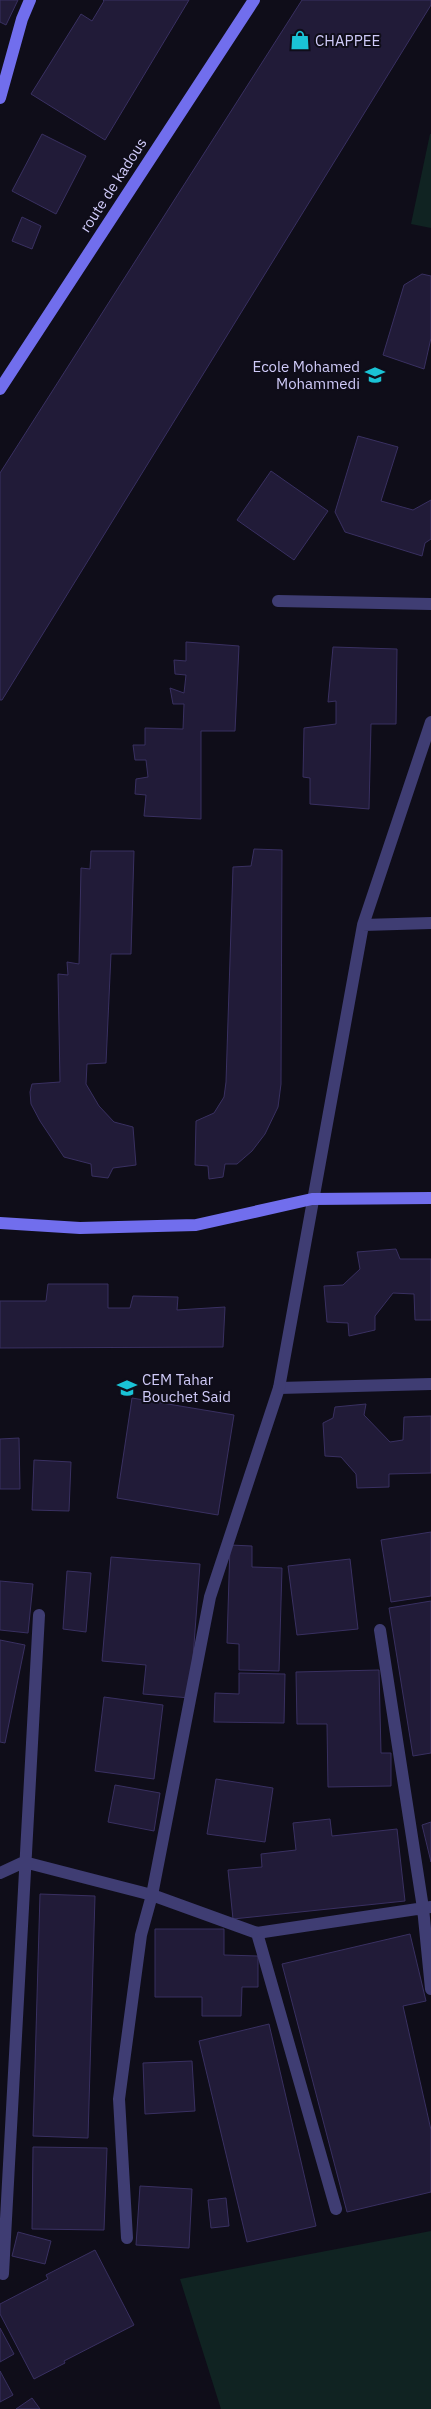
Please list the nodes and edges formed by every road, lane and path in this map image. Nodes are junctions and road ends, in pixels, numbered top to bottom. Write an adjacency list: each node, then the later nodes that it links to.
1 (30, 0): 3 (street)
2 (254, 0): 4 (street, route de kadous)
3 (0, 98)
4 (0, 389)
5 (278, 601): 6 (street)
6 (431, 604)
7 (431, 722): 9 (street)
8 (431, 923): 9 (street)
9 (363, 924): 11 (street)
10 (431, 1198): 11 (street)
11 (312, 1199): 12 (street); 14 (street)
12 (0, 1223)
13 (431, 1384): 14 (street)
14 (279, 1388): 19 (street)
15 (38, 1615): 17 (street)
16 (380, 1630): 20 (street)
17 (24, 1862): 18 (street); 19 (street); 25 (street)
18 (0, 1873)
19 (152, 1895): 21 (street); 24 (street)
20 (427, 1908): 21 (street); 22 (street)
21 (257, 1933): 23 (street)
22 (431, 1989)
23 (336, 2209)
24 (127, 2238)
25 (3, 2274)

